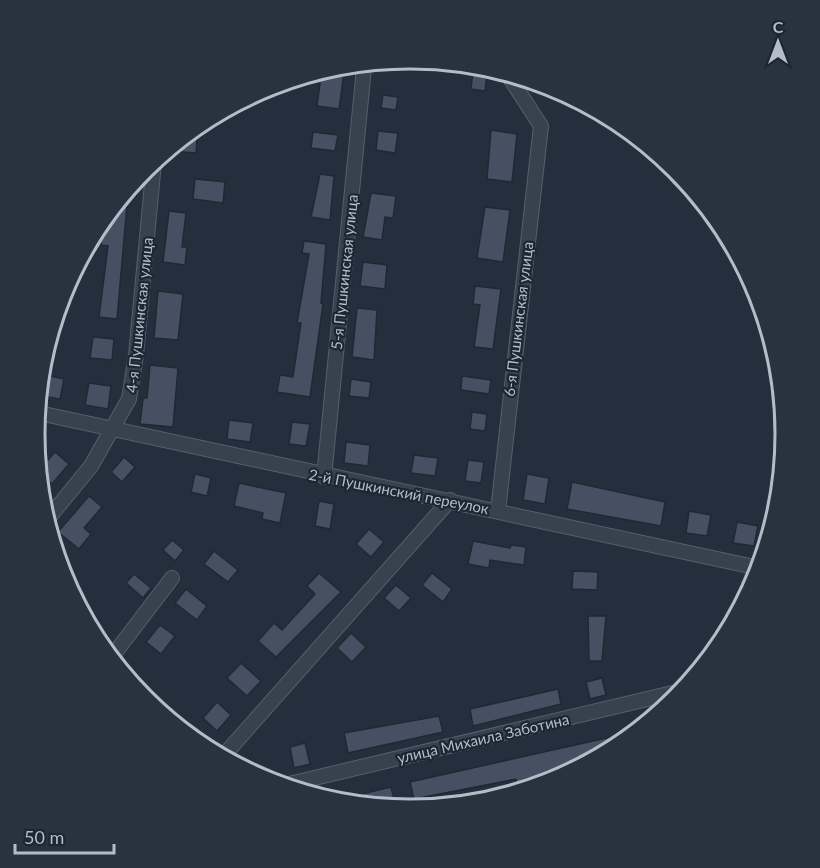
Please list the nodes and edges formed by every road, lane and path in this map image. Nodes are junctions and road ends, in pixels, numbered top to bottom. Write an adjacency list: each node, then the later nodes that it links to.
1 (364, 72): 6 (street, 5-я Пушкинская улица)
2 (514, 84): 8 (street, 6-я Пушкинская улица)
3 (153, 175): 5 (street, 4-я Пушкинская улица)
4 (46, 414): 5 (street, 2-й Пушкинский переулок)
5 (114, 428): 6 (street, 2-й Пушкинский переулок); 9 (street, 4-я Пушкинская улица)
6 (324, 477): 7 (street, 2-й Пушкинский переулок)
7 (450, 500): 8 (street, 2-й Пушкинский переулок); 14 (street)
8 (498, 511): 10 (street, 2-й Пушкинский переулок)
9 (54, 512)
10 (750, 566)
11 (172, 578): 12 (street)
12 (116, 651)
13 (665, 695): 15 (street, улица Михаила Заботина)
14 (228, 751)
15 (299, 782)

